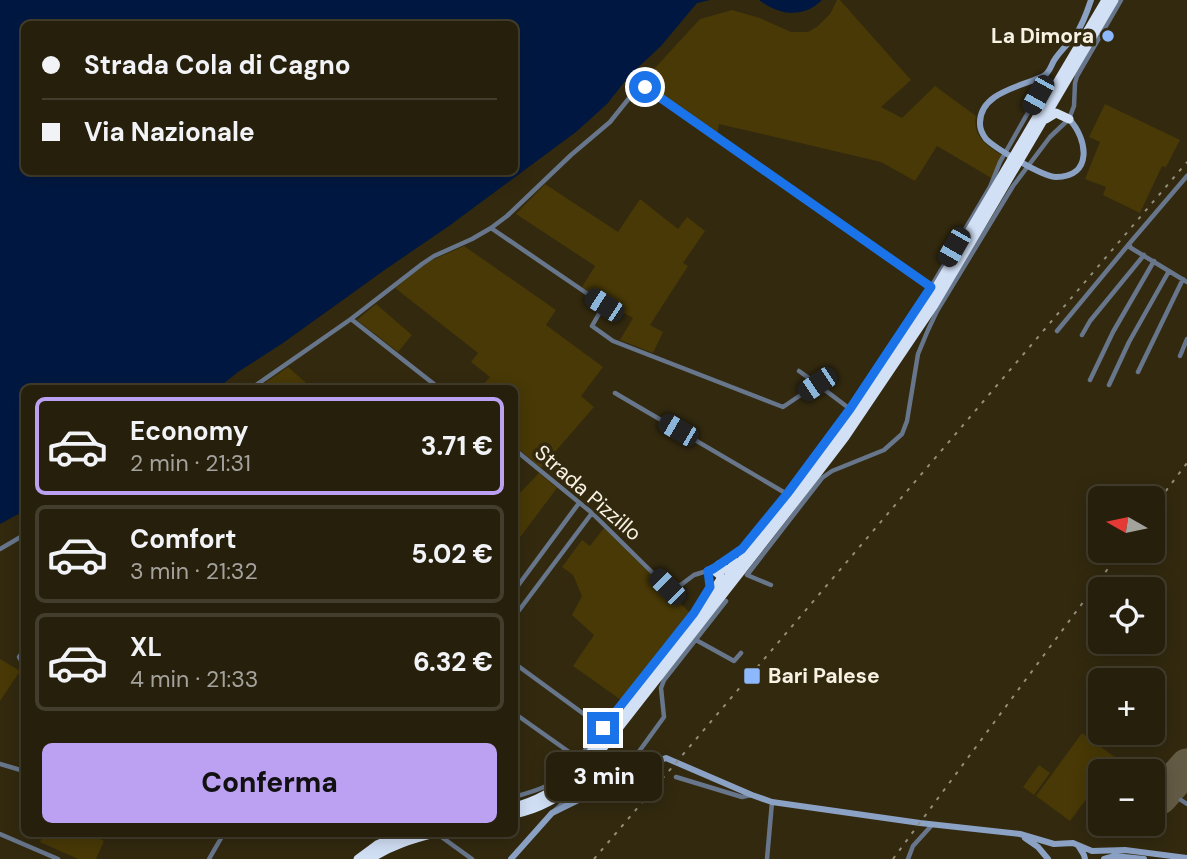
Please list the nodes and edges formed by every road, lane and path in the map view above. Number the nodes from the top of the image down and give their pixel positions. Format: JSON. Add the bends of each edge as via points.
{"nodes":[{"id":1,"x":1091,"y":0,"type":"edge"},
{"id":2,"x":1114,"y":0,"type":"edge"},
{"id":3,"x":1121,"y":0,"type":"edge"},
{"id":4,"x":1104,"y":3,"type":"edge"},
{"id":5,"x":1046,"y":75,"type":"junction"},
{"id":6,"x":1059,"y":95,"type":"junction"},
{"id":7,"x":1065,"y":117,"type":"junction"},
{"id":8,"x":1045,"y":120,"type":"junction"},
{"id":9,"x":1187,"y":176,"type":"edge"},
{"id":10,"x":491,"y":228,"type":"junction"},
{"id":11,"x":1129,"y":244,"type":"junction"},
{"id":12,"x":1144,"y":255,"type":"junction"},
{"id":13,"x":1154,"y":261,"type":"junction"},
{"id":14,"x":1169,"y":271,"type":"junction"},
{"id":15,"x":1185,"y":281,"type":"edge"},
{"id":16,"x":931,"y":287,"type":"junction"},
{"id":17,"x":351,"y":319,"type":"junction"},
{"id":18,"x":1057,"y":331,"type":"dead end"},
{"id":19,"x":1082,"y":335,"type":"dead end"},
{"id":20,"x":1187,"y":339,"type":"edge"},
{"id":21,"x":1180,"y":356,"type":"dead end"},
{"id":22,"x":799,"y":371,"type":"dead end"},
{"id":23,"x":1138,"y":372,"type":"dead end"},
{"id":24,"x":1090,"y":380,"type":"dead end"},
{"id":25,"x":817,"y":384,"type":"junction"},
{"id":26,"x":256,"y":385,"type":"edge"},
{"id":27,"x":435,"y":385,"type":"edge"},
{"id":28,"x":1109,"y":385,"type":"dead end"},
{"id":29,"x":615,"y":393,"type":"dead end"},
{"id":30,"x":850,"y":409,"type":"junction"},
{"id":31,"x":518,"y":452,"type":"edge"},
{"id":32,"x":787,"y":494,"type":"junction"},
{"id":33,"x":579,"y":503,"type":"junction"},
{"id":34,"x":592,"y":513,"type":"junction"},
{"id":35,"x":21,"y":537,"type":"edge"},
{"id":36,"x":0,"y":549,"type":"edge"},
{"id":37,"x":745,"y":556,"type":"junction"},
{"id":38,"x":714,"y":568,"type":"junction"},
{"id":39,"x":772,"y":585,"type":"dead end"},
{"id":40,"x":518,"y":586,"type":"edge"},
{"id":41,"x":726,"y":601,"type":"dead end"},
{"id":42,"x":518,"y":612,"type":"edge"},
{"id":43,"x":696,"y":619,"type":"junction"},
{"id":44,"x":696,"y":639,"type":"junction"},
{"id":45,"x":740,"y":653,"type":"dead end"},
{"id":46,"x":518,"y":666,"type":"edge"},
{"id":47,"x":518,"y":716,"type":"edge"},
{"id":48,"x":603,"y":728,"type":"junction"},
{"id":49,"x":579,"y":759,"type":"junction"},
{"id":50,"x":0,"y":764,"type":"edge"},
{"id":51,"x":623,"y":764,"type":"junction"},
{"id":52,"x":21,"y":770,"type":"edge"},
{"id":53,"x":676,"y":777,"type":"dead end"},
{"id":54,"x":589,"y":783,"type":"junction"},
{"id":55,"x":604,"y":788,"type":"junction"},
{"id":56,"x":594,"y":789,"type":"junction"},
{"id":57,"x":585,"y":794,"type":"junction"},
{"id":58,"x":752,"y":795,"type":"junction"},
{"id":59,"x":518,"y":796,"type":"edge"},
{"id":60,"x":574,"y":797,"type":"junction"},
{"id":61,"x":1181,"y":800,"type":"dead end"},
{"id":62,"x":772,"y":802,"type":"junction"},
{"id":63,"x":1187,"y":804,"type":"edge"},
{"id":64,"x":518,"y":806,"type":"edge"},
{"id":65,"x":518,"y":813,"type":"edge"},
{"id":66,"x":933,"y":824,"type":"junction"},
{"id":67,"x":0,"y":834,"type":"edge"},
{"id":68,"x":1013,"y":834,"type":"junction"},
{"id":69,"x":221,"y":837,"type":"edge"},
{"id":70,"x":396,"y":837,"type":"edge"},
{"id":71,"x":418,"y":837,"type":"edge"},
{"id":72,"x":441,"y":837,"type":"edge"},
{"id":73,"x":1062,"y":843,"type":"junction"},
{"id":74,"x":1078,"y":845,"type":"junction"},
{"id":75,"x":45,"y":853,"type":"junction"},
{"id":76,"x":1115,"y":853,"type":"junction"},
{"id":77,"x":1187,"y":858,"type":"edge"},
{"id":78,"x":42,"y":859,"type":"edge"},
{"id":79,"x":58,"y":859,"type":"edge"},
{"id":80,"x":209,"y":859,"type":"edge"},
{"id":81,"x":358,"y":859,"type":"edge"},
{"id":82,"x":370,"y":859,"type":"edge"},
{"id":83,"x":472,"y":859,"type":"edge"},
{"id":84,"x":511,"y":859,"type":"edge"},
{"id":85,"x":767,"y":859,"type":"edge"},
{"id":86,"x":908,"y":859,"type":"edge"},
{"id":87,"x":1049,"y":859,"type":"edge"},
{"id":88,"x":1085,"y":859,"type":"edge"},
{"id":89,"x":1104,"y":859,"type":"edge"},
{"id":90,"x":1144,"y":859,"type":"edge"}],
"edges":[{"from":1,"to":5,"type":"street","via":[[1077,32]]},
{"from":2,"to":6,"type":"highway"},
{"from":3,"to":7,"type":"street","via":[[1077,76],[1074,106]]},
{"from":4,"to":37,"type":"highway","via":[[912,327],[823,456]]},
{"from":5,"to":7,"type":"street","via":[[986,104],[979,125],[982,132],[995,146],[1040,173],[1058,177],[1075,172],[1085,152],[1077,127]]},
{"from":5,"to":16,"type":"street","via":[[990,187]]},
{"from":6,"to":7,"type":"highway","via":[[1057,105]]},
{"from":6,"to":8,"type":"highway"},
{"from":7,"to":8,"type":"highway","via":[[1051,115]]},
{"from":7,"to":39,"type":"street","via":[[1013,186],[937,311],[918,354],[902,434],[884,450],[822,478],[747,575]]},
{"from":8,"to":65,"type":"highway","via":[[934,305],[817,475],[577,781],[544,805]]},
{"from":9,"to":11,"type":"street"},
{"from":10,"to":16,"type":"street","via":[[610,122],[641,85]]},
{"from":10,"to":17,"type":"street","via":[[434,256]]},
{"from":10,"to":25,"type":"street","via":[[604,305],[592,326],[613,341],[783,407]]},
{"from":11,"to":12,"type":"street"},
{"from":11,"to":18,"type":"street"},
{"from":12,"to":13,"type":"street"},
{"from":12,"to":19,"type":"street"},
{"from":13,"to":14,"type":"street"},
{"from":13,"to":24,"type":"street"},
{"from":14,"to":15,"type":"street"},
{"from":14,"to":28,"type":"street"},
{"from":15,"to":23,"type":"street"},
{"from":16,"to":30,"type":"street"},
{"from":17,"to":26,"type":"street"},
{"from":17,"to":27,"type":"street"},
{"from":20,"to":21,"type":"street"},
{"from":22,"to":25,"type":"street"},
{"from":25,"to":30,"type":"street"},
{"from":29,"to":32,"type":"street"},
{"from":30,"to":32,"type":"street"},
{"from":31,"to":33,"type":"street","name":"Strada Pizzillo"},
{"from":32,"to":38,"type":"street","via":[[750,541]]},
{"from":33,"to":34,"type":"street","name":"Strada Pizzillo"},
{"from":33,"to":40,"type":"street"},
{"from":34,"to":38,"type":"street","name":"Strada Pizzillo","via":[[671,589]]},
{"from":34,"to":42,"type":"street"},
{"from":35,"to":36,"type":"street"},
{"from":37,"to":38,"type":"highway","via":[[730,569]]},
{"from":37,"to":43,"type":"highway"},
{"from":38,"to":43,"type":"highway","via":[[721,579]]},
{"from":38,"to":48,"type":"street","via":[[710,587],[694,613]]},
{"from":41,"to":44,"type":"street"},
{"from":43,"to":64,"type":"highway","via":[[572,776],[558,789]]},
{"from":44,"to":45,"type":"street","via":[[733,661]]},
{"from":44,"to":51,"type":"street","via":[[664,680],[660,724],[635,757]]},
{"from":46,"to":48,"type":"street"},
{"from":47,"to":49,"type":"street"},
{"from":48,"to":49,"type":"street"},
{"from":49,"to":59,"type":"street","via":[[558,781]]},
{"from":50,"to":52,"type":"street"},
{"from":51,"to":54,"type":"street","via":[[618,772],[593,775]]},
{"from":51,"to":60,"type":"street","via":[[618,757],[604,757]]},
{"from":53,"to":58,"type":"street","via":[[742,797]]},
{"from":54,"to":56,"type":"street"},
{"from":54,"to":57,"type":"street"},
{"from":55,"to":56,"type":"street"},
{"from":55,"to":57,"type":"street"},
{"from":55,"to":58,"type":"street","via":[[655,762],[671,759]]},
{"from":56,"to":57,"type":"street"},
{"from":57,"to":60,"type":"street"},
{"from":58,"to":62,"type":"street"},
{"from":60,"to":84,"type":"street","via":[[552,813]]},
{"from":61,"to":63,"type":"street"},
{"from":62,"to":66,"type":"street"},
{"from":62,"to":85,"type":"street"},
{"from":66,"to":68,"type":"street"},
{"from":66,"to":86,"type":"street"},
{"from":67,"to":75,"type":"street"},
{"from":68,"to":73,"type":"street"},
{"from":68,"to":87,"type":"street","via":[[1030,840]]},
{"from":69,"to":80,"type":"street"},
{"from":70,"to":81,"type":"highway"},
{"from":71,"to":82,"type":"highway"},
{"from":72,"to":83,"type":"street"},
{"from":73,"to":74,"type":"street"},
{"from":73,"to":87,"type":"street"},
{"from":74,"to":76,"type":"street"},
{"from":74,"to":88,"type":"street"},
{"from":75,"to":78,"type":"street"},
{"from":75,"to":79,"type":"street"},
{"from":76,"to":77,"type":"street","via":[[1125,849]]},
{"from":76,"to":89,"type":"street"},
{"from":76,"to":90,"type":"street"}]}
